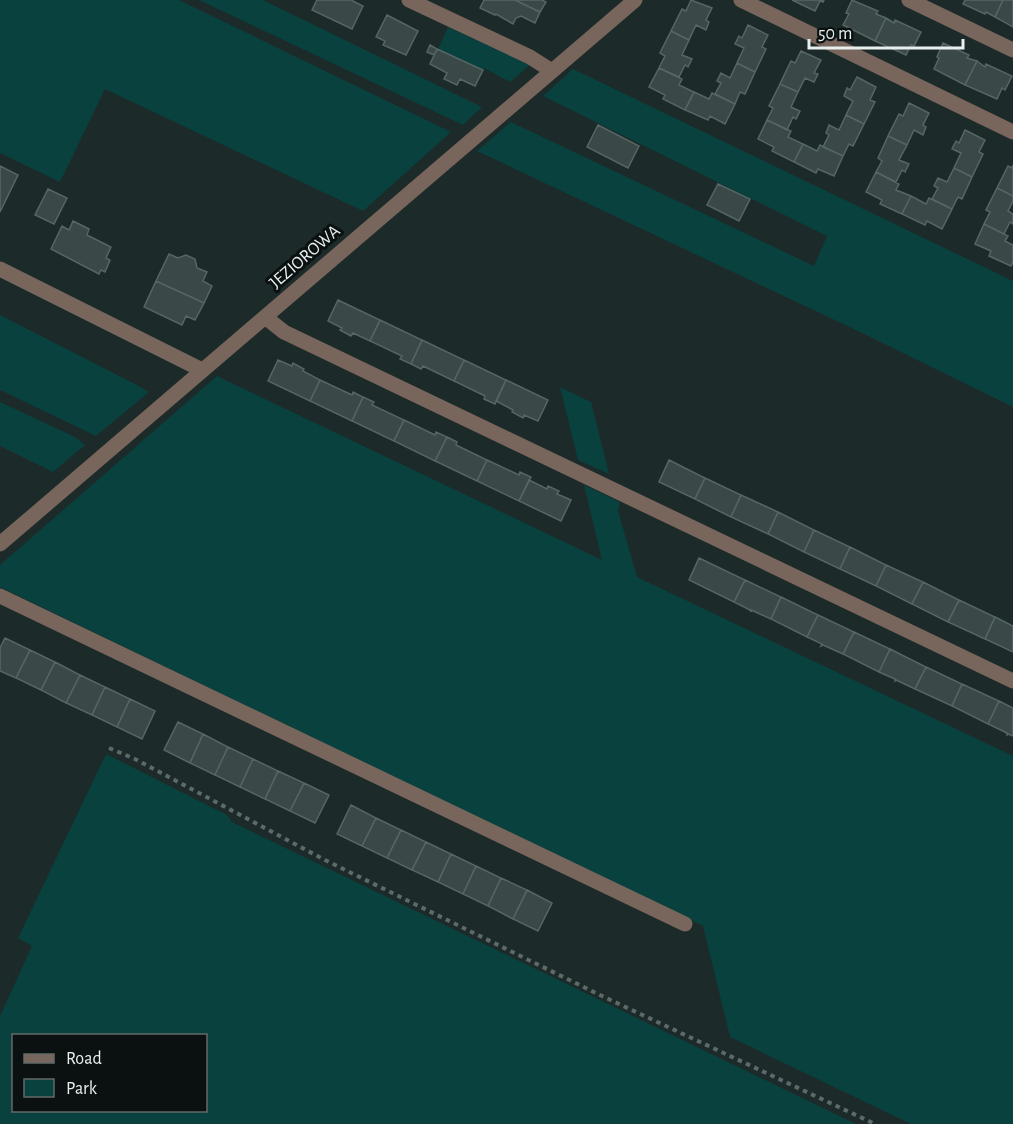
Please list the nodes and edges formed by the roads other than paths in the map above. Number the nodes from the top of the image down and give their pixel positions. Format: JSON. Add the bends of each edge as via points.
{"nodes":[{"id":1,"x":409,"y":0,"type":"edge"},
{"id":2,"x":635,"y":0,"type":"edge"},
{"id":3,"x":741,"y":0,"type":"edge"},
{"id":4,"x":909,"y":0,"type":"edge"},
{"id":5,"x":1013,"y":50,"type":"edge"},
{"id":6,"x":552,"y":71,"type":"junction"},
{"id":7,"x":1013,"y":132,"type":"edge"},
{"id":8,"x":0,"y":269,"type":"edge"},
{"id":9,"x":265,"y":316,"type":"junction"},
{"id":10,"x":202,"y":370,"type":"junction"},
{"id":11,"x":0,"y":544,"type":"edge"},
{"id":12,"x":0,"y":596,"type":"edge"},
{"id":13,"x":1013,"y":681,"type":"edge"},
{"id":14,"x":685,"y":924,"type":"dead end"}],
"edges":[{"from":1,"to":6,"type":"street"},
{"from":2,"to":6,"type":"street","name":"JEZIOROWA"},
{"from":3,"to":7,"type":"street"},
{"from":4,"to":5,"type":"street"},
{"from":6,"to":9,"type":"street","name":"JEZIOROWA"},
{"from":8,"to":10,"type":"street"},
{"from":9,"to":10,"type":"street","name":"JEZIOROWA"},
{"from":9,"to":13,"type":"street","via":[[284,332]]},
{"from":10,"to":11,"type":"street","name":"JEZIOROWA"},
{"from":12,"to":14,"type":"street"}]}
